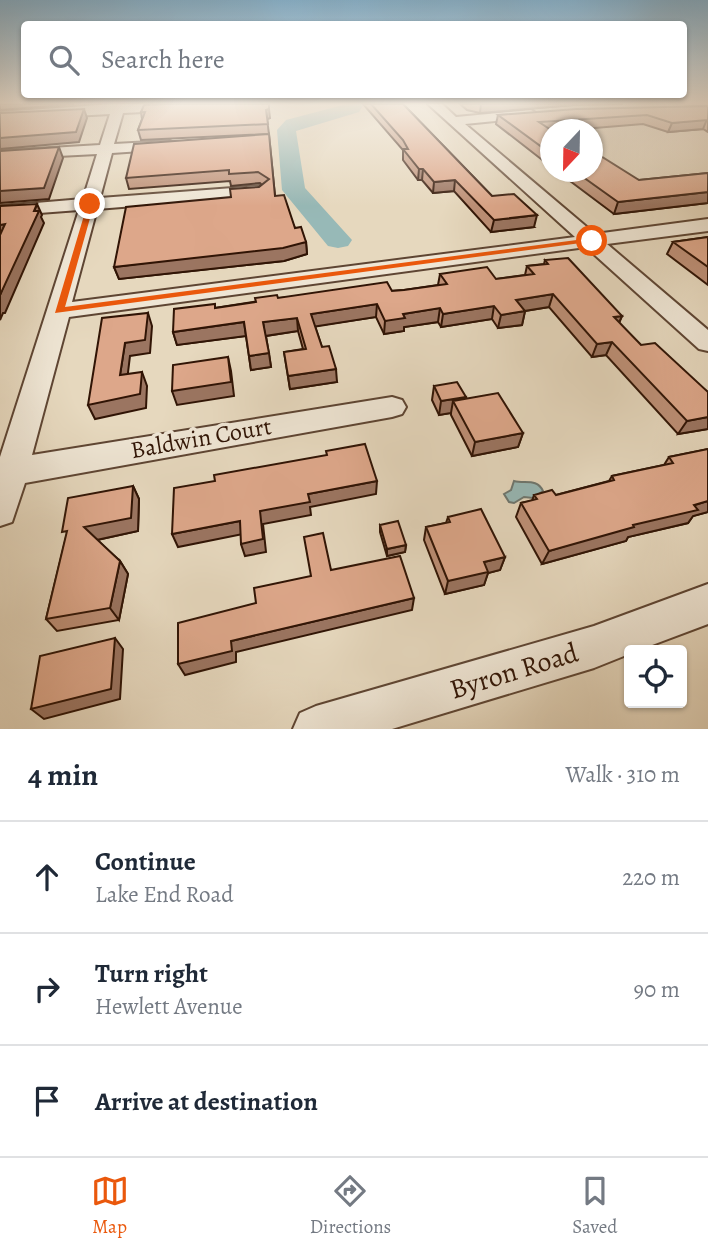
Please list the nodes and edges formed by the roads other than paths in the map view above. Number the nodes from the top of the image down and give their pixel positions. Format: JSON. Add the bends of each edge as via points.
{"nodes":[{"id":1,"x":110,"y":138,"type":"edge"},
{"id":2,"x":473,"y":138,"type":"edge"},
{"id":3,"x":184,"y":144,"type":"edge"},
{"id":4,"x":107,"y":148,"type":"junction"},
{"id":5,"x":0,"y":155,"type":"edge"},
{"id":6,"x":260,"y":191,"type":"edge"},
{"id":7,"x":90,"y":204,"type":"junction"},
{"id":8,"x":0,"y":211,"type":"edge"},
{"id":9,"x":708,"y":225,"type":"edge"},
{"id":10,"x":592,"y":241,"type":"junction"},
{"id":11,"x":59,"y":311,"type":"junction"},
{"id":12,"x":708,"y":343,"type":"edge"},
{"id":13,"x":392,"y":407,"type":"dead end"},
{"id":14,"x":11,"y":472,"type":"junction"},
{"id":15,"x":0,"y":511,"type":"edge"},
{"id":16,"x":708,"y":604,"type":"edge"},
{"id":17,"x":316,"y":729,"type":"edge"}],
"edges":[{"from":1,"to":4,"type":"street"},
{"from":2,"to":10,"type":"street"},
{"from":3,"to":4,"type":"street"},
{"from":4,"to":5,"type":"street"},
{"from":4,"to":7,"type":"street"},
{"from":6,"to":7,"type":"street"},
{"from":7,"to":8,"type":"street"},
{"from":7,"to":11,"type":"street"},
{"from":9,"to":10,"type":"street"},
{"from":10,"to":11,"type":"street"},
{"from":10,"to":12,"type":"street"},
{"from":11,"to":14,"type":"street"},
{"from":13,"to":14,"type":"street","name":"Baldwin Court"},
{"from":14,"to":15,"type":"street"},
{"from":16,"to":17,"type":"street","name":"Byron Road","via":[[593,647]]}]}
